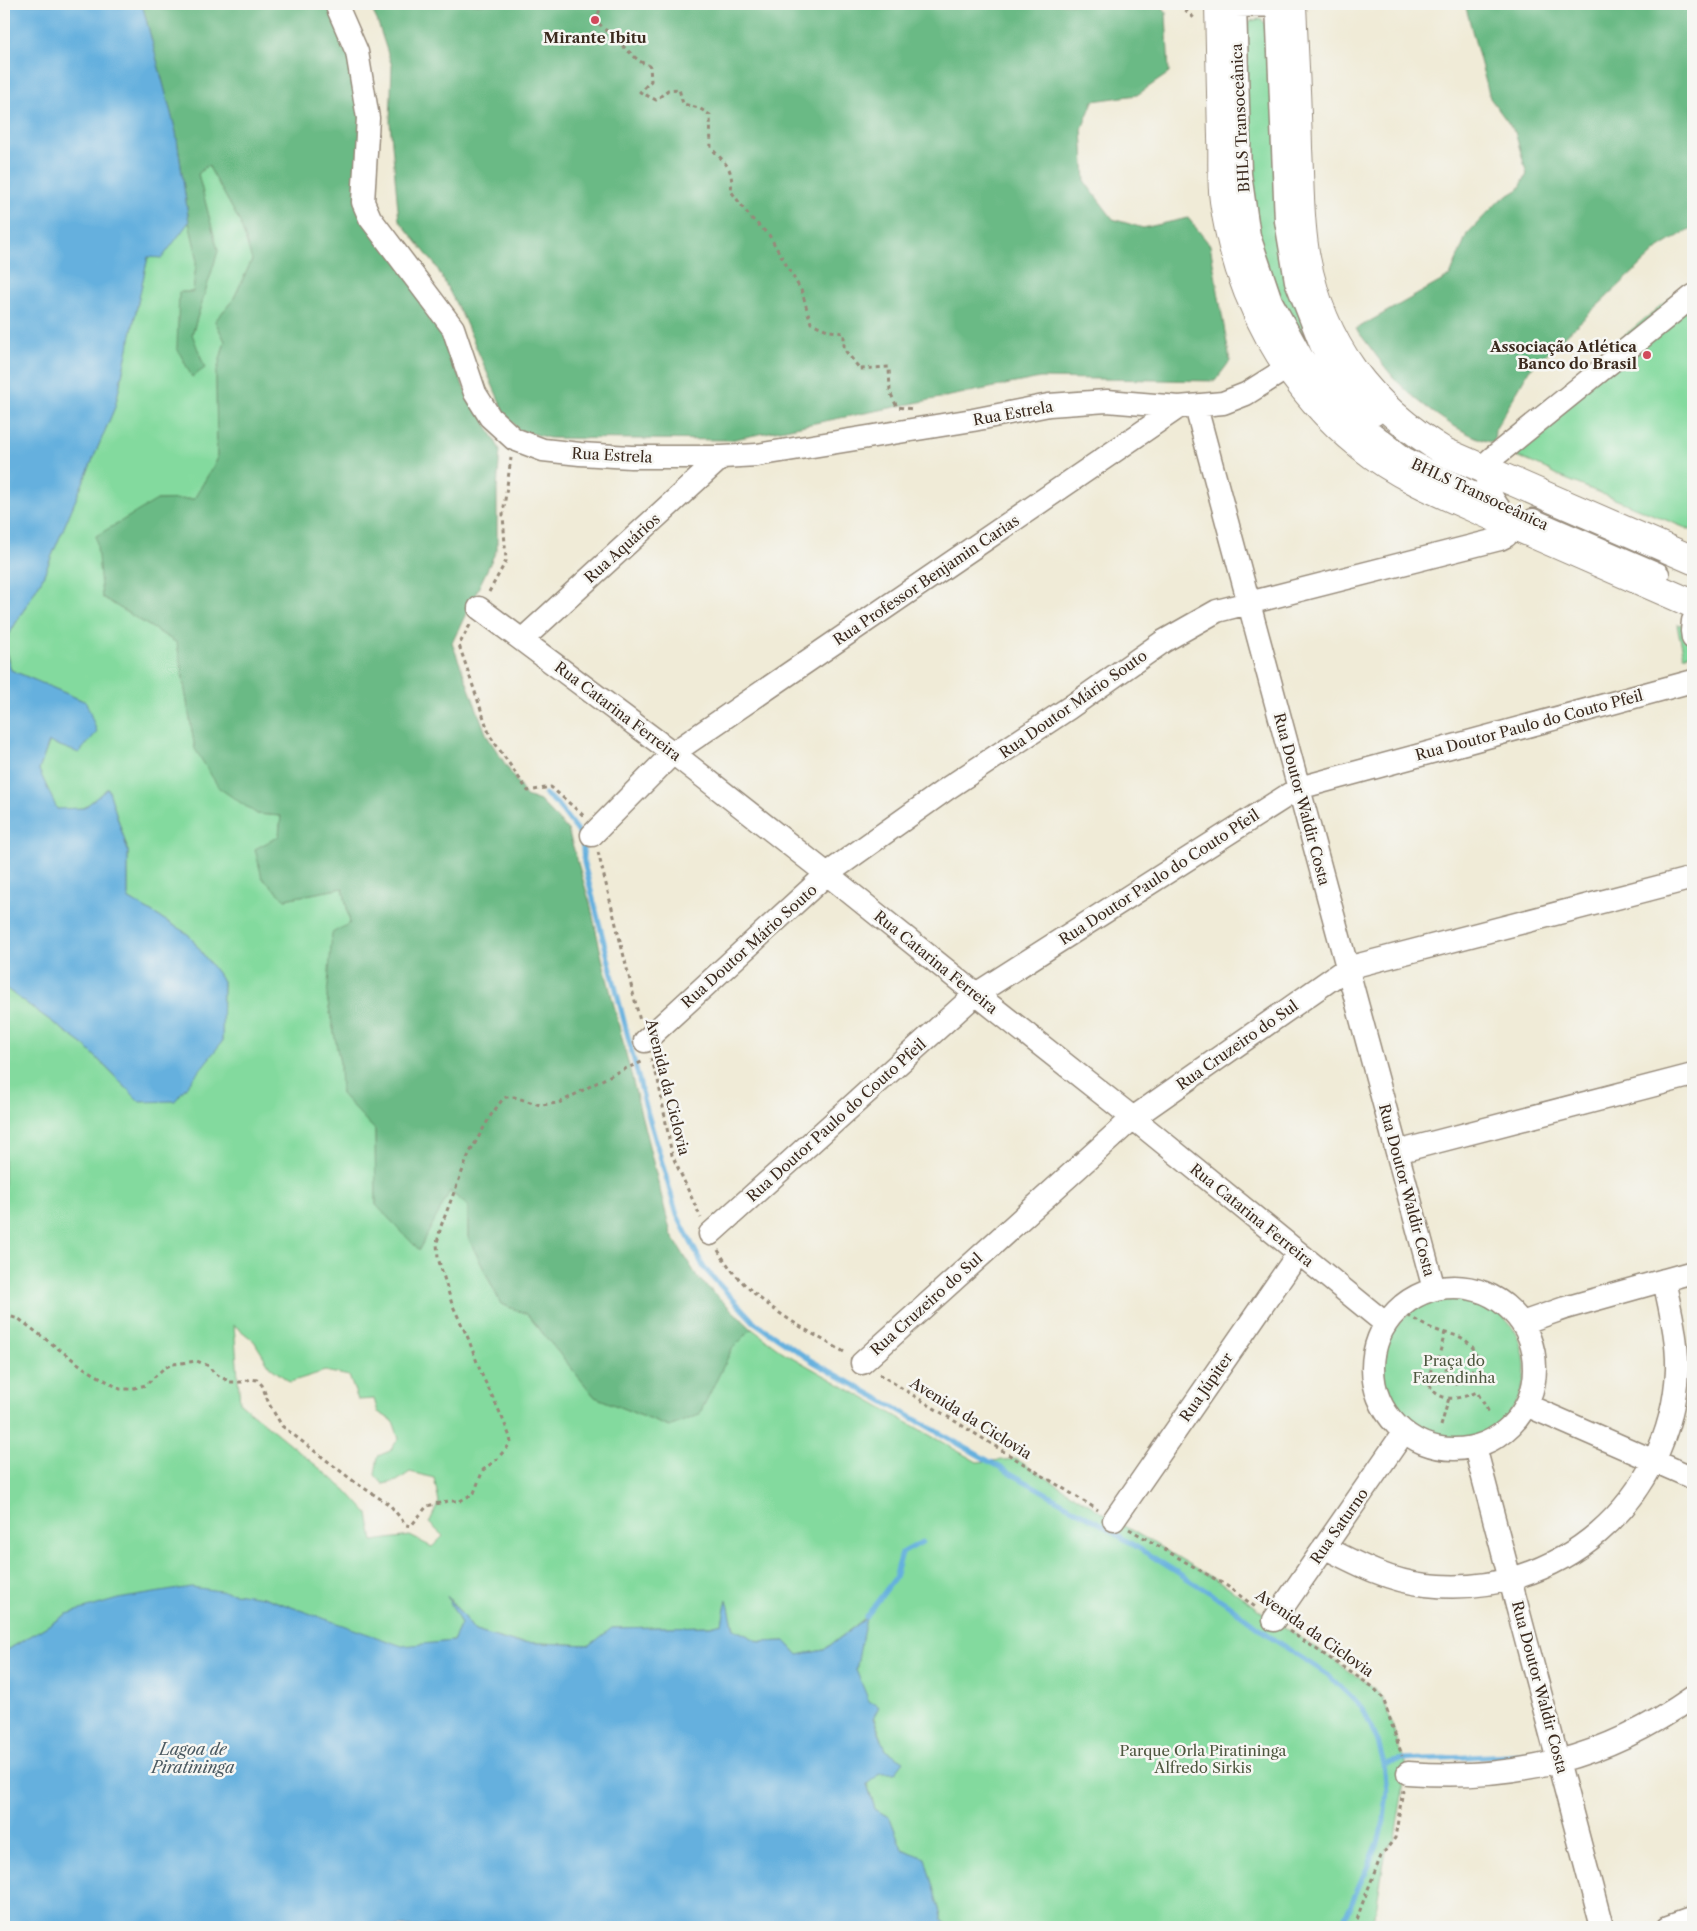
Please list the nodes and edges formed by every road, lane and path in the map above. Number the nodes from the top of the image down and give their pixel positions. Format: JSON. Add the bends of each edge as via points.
{"nodes":[{"id":1,"x":336,"y":4,"type":"edge"},
{"id":2,"x":613,"y":4,"type":"edge"},
{"id":3,"x":1180,"y":4,"type":"edge"},
{"id":4,"x":1230,"y":4,"type":"edge"},
{"id":5,"x":1282,"y":4,"type":"edge"},
{"id":6,"x":1195,"y":19,"type":"dead end"},
{"id":7,"x":1693,"y":296,"type":"edge"},
{"id":8,"x":1287,"y":368,"type":"junction"},
{"id":9,"x":1188,"y":407,"type":"junction"},
{"id":10,"x":916,"y":409,"type":"dead end"},
{"id":11,"x":722,"y":457,"type":"junction"},
{"id":12,"x":1489,"y":485,"type":"junction"},
{"id":13,"x":1511,"y":524,"type":"junction"},
{"id":14,"x":1693,"y":560,"type":"edge"},
{"id":15,"x":1693,"y":574,"type":"edge"},
{"id":16,"x":1693,"y":590,"type":"edge"},
{"id":17,"x":1248,"y":602,"type":"junction"},
{"id":18,"x":1693,"y":604,"type":"edge"},
{"id":19,"x":480,"y":608,"type":"dead end"},
{"id":20,"x":1693,"y":621,"type":"edge"},
{"id":21,"x":1693,"y":638,"type":"edge"},
{"id":22,"x":523,"y":639,"type":"junction"},
{"id":23,"x":1693,"y":681,"type":"edge"},
{"id":24,"x":673,"y":753,"type":"junction"},
{"id":25,"x":1298,"y":788,"type":"junction"},
{"id":26,"x":592,"y":835,"type":"joint"},
{"id":27,"x":827,"y":874,"type":"junction"},
{"id":28,"x":1693,"y":878,"type":"edge"},
{"id":29,"x":1347,"y":968,"type":"junction"},
{"id":30,"x":976,"y":994,"type":"junction"},
{"id":31,"x":645,"y":1041,"type":"junction"},
{"id":32,"x":641,"y":1063,"type":"dead end"},
{"id":33,"x":1693,"y":1075,"type":"edge"},
{"id":34,"x":1133,"y":1118,"type":"junction"},
{"id":35,"x":1397,"y":1152,"type":"junction"},
{"id":36,"x":710,"y":1234,"type":"junction"},
{"id":37,"x":1298,"y":1254,"type":"junction"},
{"id":38,"x":1693,"y":1272,"type":"edge"},
{"id":39,"x":1664,"y":1280,"type":"junction"},
{"id":40,"x":1434,"y":1290,"type":"junction"},
{"id":41,"x":4,"y":1315,"type":"edge"},
{"id":42,"x":1393,"y":1317,"type":"junction"},
{"id":43,"x":1522,"y":1324,"type":"junction"},
{"id":44,"x":1445,"y":1332,"type":"junction"},
{"id":45,"x":862,"y":1363,"type":"junction"},
{"id":46,"x":1449,"y":1366,"type":"dead end"},
{"id":47,"x":1449,"y":1398,"type":"junction"},
{"id":48,"x":1526,"y":1405,"type":"junction"},
{"id":49,"x":1490,"y":1414,"type":"dead end"},
{"id":50,"x":1441,"y":1426,"type":"dead end"},
{"id":51,"x":1404,"y":1432,"type":"junction"},
{"id":52,"x":1475,"y":1447,"type":"junction"},
{"id":53,"x":1655,"y":1460,"type":"junction"},
{"id":54,"x":1693,"y":1478,"type":"edge"},
{"id":55,"x":1114,"y":1520,"type":"junction"},
{"id":56,"x":1324,"y":1547,"type":"junction"},
{"id":57,"x":1511,"y":1579,"type":"junction"},
{"id":58,"x":1274,"y":1620,"type":"junction"},
{"id":59,"x":1693,"y":1697,"type":"edge"},
{"id":60,"x":1560,"y":1761,"type":"junction"},
{"id":61,"x":1408,"y":1773,"type":"junction"},
{"id":62,"x":1693,"y":1918,"type":"edge"},
{"id":63,"x":1355,"y":1927,"type":"edge"},
{"id":64,"x":1602,"y":1927,"type":"edge"},
{"id":65,"x":1668,"y":1927,"type":"edge"}],
"edges":[{"from":1,"to":11,"type":"street","name":"Rua Estrela","via":[[357,52],[368,118],[363,202],[370,218],[452,328],[475,393],[490,417],[514,439],[543,450],[630,457]]},
{"from":2,"to":10,"type":"path","via":[[602,6],[596,20],[639,61],[650,66],[651,81],[640,92],[656,100],[668,90],[680,89],[683,104],[710,115],[711,148],[728,166],[733,178],[731,191],[750,217],[769,235],[802,292],[811,323],[830,331],[844,332],[844,348],[860,369],[889,367],[890,392],[897,407]]},
{"from":3,"to":6,"type":"path"},
{"from":4,"to":5,"type":"street"},
{"from":4,"to":8,"type":"main road","via":[[1224,199],[1240,270],[1254,307]]},
{"from":4,"to":12,"type":"street","name":"BHLS Transoceânica","via":[[1240,174],[1249,236],[1271,301],[1302,356],[1338,402],[1368,430],[1404,458],[1453,485]]},
{"from":5,"to":12,"type":"main road","via":[[1306,258],[1319,311],[1333,340],[1362,383],[1395,418]]},
{"from":7,"to":12,"type":"street","via":[[1499,451],[1491,459]]},
{"from":8,"to":9,"type":"street","via":[[1236,399]]},
{"from":8,"to":13,"type":"main road","via":[[1321,410],[1360,446],[1424,484]]},
{"from":9,"to":11,"type":"street","name":"Rua Estrela","via":[[1107,401],[1049,405],[822,445]]},
{"from":9,"to":17,"type":"street","name":"Rua Doutor Waldir Costa"},
{"from":9,"to":24,"type":"street","name":"Rua Professor Benjamin Carias"},
{"from":11,"to":22,"type":"street","name":"Rua Aquários"},
{"from":12,"to":13,"type":"street"},
{"from":12,"to":14,"type":"main road"},
{"from":12,"to":15,"type":"street","name":"BHLS Transoceânica"},
{"from":12,"to":16,"type":"street","name":"BHLS Transoceânica","via":[[1586,542]]},
{"from":13,"to":17,"type":"street","name":"Rua Doutor Mário Souto","via":[[1506,536],[1500,539]]},
{"from":13,"to":18,"type":"main road"},
{"from":17,"to":25,"type":"street","name":"Rua Doutor Waldir Costa"},
{"from":17,"to":27,"type":"street","name":"Rua Doutor Mário Souto","via":[[1217,611],[1164,641]]},
{"from":19,"to":22,"type":"street","name":"Rua Catarina Ferreira"},
{"from":20,"to":21,"type":"street"},
{"from":22,"to":24,"type":"street","name":"Rua Catarina Ferreira"},
{"from":23,"to":25,"type":"street","name":"Rua Doutor Paulo do Couto Pfeil"},
{"from":24,"to":26,"type":"street","name":"Rua Professor Benjamin Carias"},
{"from":24,"to":27,"type":"street","name":"Rua Catarina Ferreira"},
{"from":25,"to":29,"type":"street","name":"Rua Doutor Waldir Costa"},
{"from":25,"to":30,"type":"street","name":"Rua Doutor Paulo do Couto Pfeil"},
{"from":26,"to":31,"type":"path","name":"Avenida da Ciclovia"},
{"from":27,"to":30,"type":"street","name":"Rua Catarina Ferreira"},
{"from":27,"to":31,"type":"street","name":"Rua Doutor Mário Souto"},
{"from":28,"to":29,"type":"street","name":"Rua Cruzeiro do Sul"},
{"from":29,"to":34,"type":"street","name":"Rua Cruzeiro do Sul"},
{"from":29,"to":35,"type":"street","name":"Rua Doutor Waldir Costa"},
{"from":30,"to":34,"type":"street","name":"Rua Catarina Ferreira"},
{"from":30,"to":36,"type":"street","name":"Rua Doutor Paulo do Couto Pfeil"},
{"from":31,"to":36,"type":"path","name":"Avenida da Ciclovia","via":[[658,1080],[672,1155]]},
{"from":32,"to":41,"type":"path","via":[[615,1072],[559,1103],[540,1105],[506,1097],[491,1115],[469,1154],[441,1226],[438,1258],[452,1304],[508,1429],[511,1443],[483,1470],[474,1493],[460,1502],[427,1506],[411,1526],[406,1525],[390,1505],[282,1426],[257,1380],[230,1382],[197,1361],[173,1364],[146,1385],[120,1389],[84,1368],[20,1319]]},
{"from":33,"to":35,"type":"street"},
{"from":34,"to":37,"type":"street","name":"Rua Catarina Ferreira"},
{"from":34,"to":45,"type":"street","name":"Rua Cruzeiro do Sul"},
{"from":35,"to":40,"type":"street","name":"Rua Doutor Waldir Costa"},
{"from":36,"to":45,"type":"path","name":"Avenida da Ciclovia","via":[[725,1261],[758,1298]]},
{"from":37,"to":42,"type":"street","name":"Rua Catarina Ferreira"},
{"from":37,"to":55,"type":"street","name":"Rua Júpiter"},
{"from":38,"to":39,"type":"street"},
{"from":39,"to":43,"type":"street","via":[[1565,1308]]},
{"from":39,"to":53,"type":"street","via":[[1677,1368],[1668,1426]]},
{"from":40,"to":42,"type":"street","name":"Rua Doutor Waldir Costa","via":[[1415,1297]]},
{"from":40,"to":43,"type":"street","name":"Rua Doutor Waldir Costa","via":[[1459,1287],[1483,1292],[1505,1305]]},
{"from":42,"to":44,"type":"path"},
{"from":42,"to":51,"type":"street","name":"Rua Doutor Waldir Costa","via":[[1375,1352],[1375,1381],[1382,1404]]},
{"from":43,"to":48,"type":"street","name":"Rua Doutor Waldir Costa","via":[[1535,1364],[1535,1378]]},
{"from":44,"to":46,"type":"path","via":[[1468,1340],[1476,1352],[1470,1378],[1451,1384],[1445,1381]]},
{"from":44,"to":47,"type":"path","via":[[1429,1384],[1437,1394]]},
{"from":45,"to":55,"type":"path","name":"Avenida da Ciclovia"},
{"from":47,"to":49,"type":"path","via":[[1477,1392]]},
{"from":47,"to":50,"type":"path"},
{"from":48,"to":52,"type":"street","name":"Rua Doutor Waldir Costa","via":[[1505,1432]]},
{"from":48,"to":53,"type":"street"},
{"from":51,"to":52,"type":"street","name":"Rua Doutor Waldir Costa","via":[[1422,1443],[1443,1449]]},
{"from":51,"to":56,"type":"street","name":"Rua Saturno"},
{"from":52,"to":57,"type":"street","name":"Rua Doutor Waldir Costa"},
{"from":53,"to":54,"type":"street"},
{"from":53,"to":57,"type":"street","via":[[1629,1502],[1588,1542],[1564,1558]]},
{"from":55,"to":58,"type":"path","name":"Avenida da Ciclovia","via":[[1227,1586]]},
{"from":56,"to":57,"type":"street","via":[[1370,1570],[1426,1585],[1483,1585]]},
{"from":56,"to":58,"type":"street","name":"Rua Saturno"},
{"from":57,"to":60,"type":"street","name":"Rua Doutor Waldir Costa"},
{"from":58,"to":61,"type":"path","name":"Avenida da Ciclovia","via":[[1373,1687],[1383,1698]]},
{"from":59,"to":60,"type":"street","via":[[1610,1744]]},
{"from":60,"to":61,"type":"street","via":[[1520,1770],[1473,1775]]},
{"from":60,"to":64,"type":"street","name":"Rua Doutor Waldir Costa"},
{"from":61,"to":63,"type":"path","via":[[1395,1838],[1381,1856]]},
{"from":62,"to":65,"type":"street"}]}
